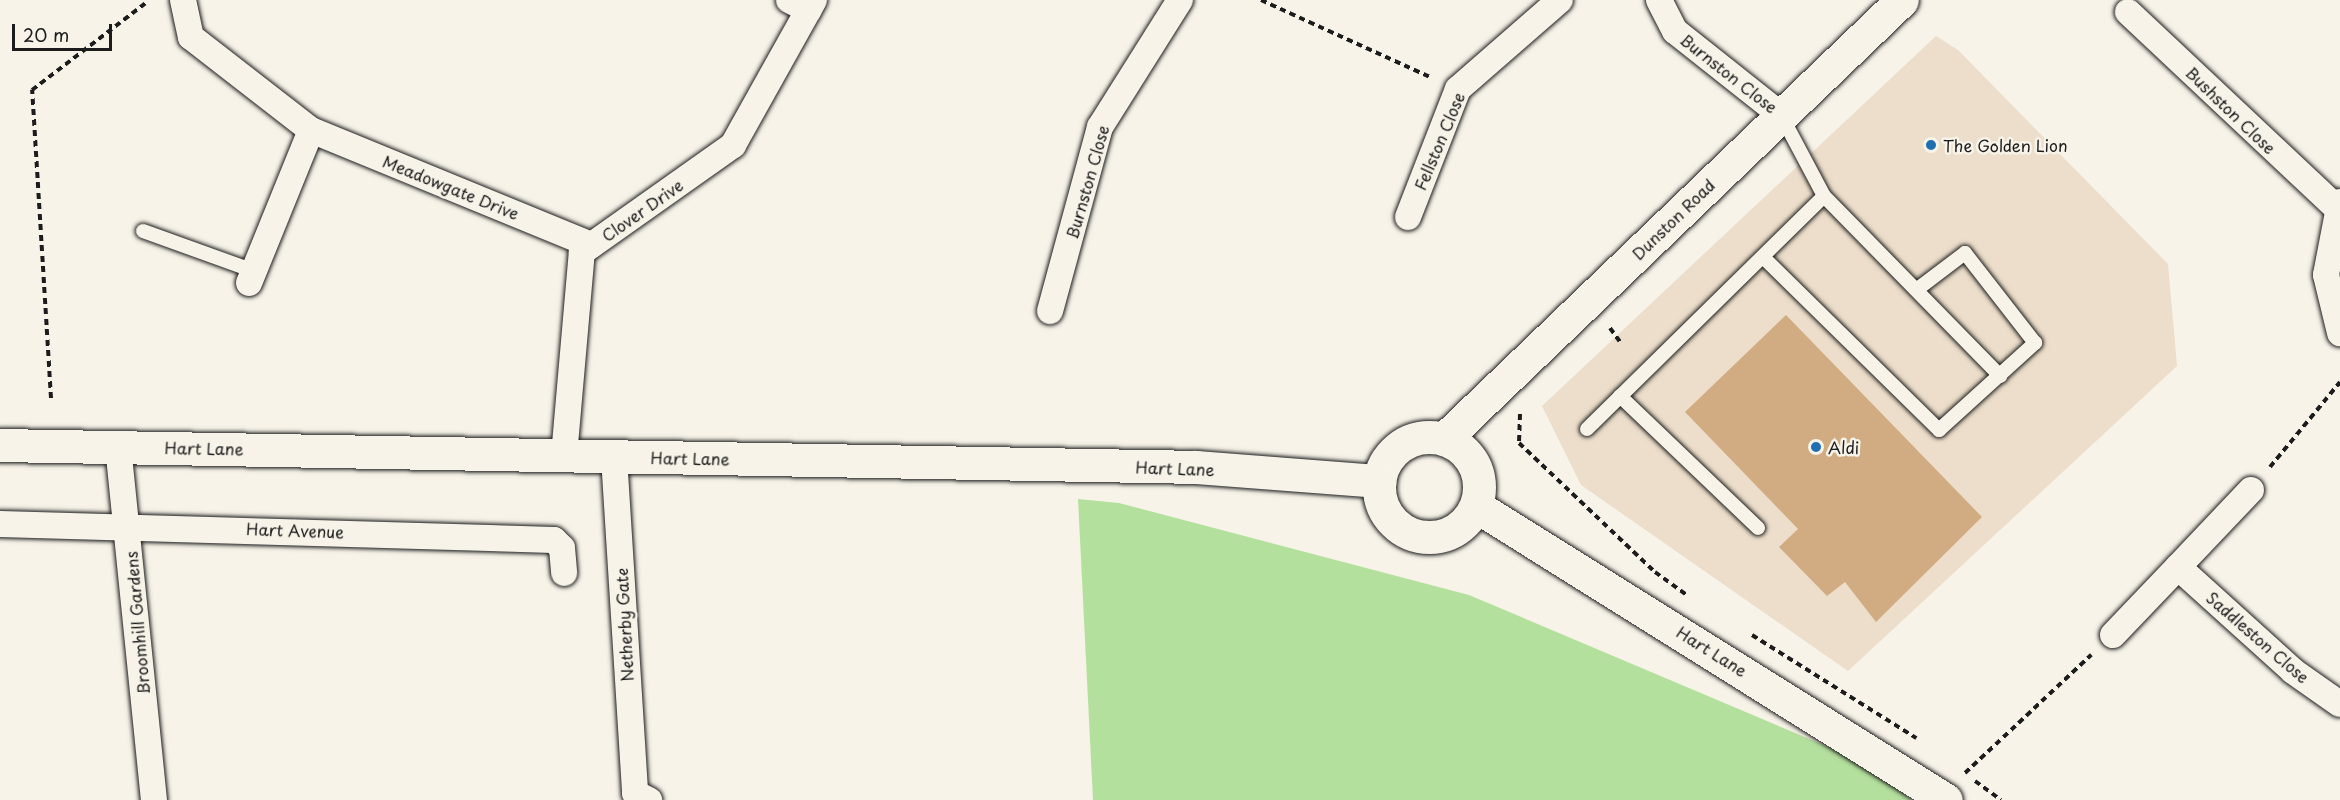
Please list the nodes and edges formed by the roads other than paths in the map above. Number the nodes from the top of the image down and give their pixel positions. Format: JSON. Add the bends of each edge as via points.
{"nodes":[{"id":1,"x":183,"y":0,"type":"edge"},
{"id":2,"x":1180,"y":0,"type":"edge"},
{"id":3,"x":1560,"y":0,"type":"edge"},
{"id":4,"x":1659,"y":0,"type":"edge"},
{"id":5,"x":1902,"y":0,"type":"edge"},
{"id":6,"x":804,"y":3,"type":"edge"},
{"id":7,"x":2128,"y":12,"type":"dead end"},
{"id":8,"x":1781,"y":115,"type":"junction"},
{"id":9,"x":311,"y":130,"type":"junction"},
{"id":10,"x":1824,"y":196,"type":"junction"},
{"id":11,"x":2338,"y":204,"type":"edge"},
{"id":12,"x":1408,"y":217,"type":"dead end"},
{"id":13,"x":143,"y":231,"type":"dead end"},
{"id":14,"x":591,"y":245,"type":"junction"},
{"id":15,"x":1763,"y":256,"type":"junction"},
{"id":16,"x":251,"y":277,"type":"joint"},
{"id":17,"x":1916,"y":290,"type":"junction"},
{"id":18,"x":1050,"y":311,"type":"dead end"},
{"id":19,"x":2340,"y":333,"type":"edge"},
{"id":20,"x":2000,"y":376,"type":"junction"},
{"id":21,"x":1620,"y":396,"type":"junction"},
{"id":22,"x":1587,"y":429,"type":"dead end"},
{"id":23,"x":1444,"y":439,"type":"junction"},
{"id":24,"x":0,"y":445,"type":"edge"},
{"id":25,"x":118,"y":446,"type":"junction"},
{"id":26,"x":564,"y":456,"type":"junction"},
{"id":27,"x":614,"y":457,"type":"junction"},
{"id":28,"x":1379,"y":481,"type":"junction"},
{"id":29,"x":2251,"y":490,"type":"road end"},
{"id":30,"x":1476,"y":506,"type":"junction"},
{"id":31,"x":0,"y":524,"type":"edge"},
{"id":32,"x":128,"y":524,"type":"junction"},
{"id":33,"x":1758,"y":528,"type":"dead end"},
{"id":34,"x":2178,"y":567,"type":"junction"},
{"id":35,"x":564,"y":573,"type":"dead end"},
{"id":36,"x":2113,"y":635,"type":"road end"},
{"id":37,"x":2340,"y":704,"type":"edge"},
{"id":38,"x":642,"y":797,"type":"edge"},
{"id":39,"x":154,"y":800,"type":"edge"},
{"id":40,"x":1946,"y":800,"type":"edge"}],
"edges":[{"from":1,"to":9,"type":"street","name":"Meadowgate Drive","via":[[191,37]]},
{"from":2,"to":18,"type":"street","name":"Burnston Close","via":[[1100,127]]},
{"from":3,"to":12,"type":"street","name":"Fellston Close","via":[[1458,89]]},
{"from":4,"to":8,"type":"street","name":"Burnston Close","via":[[1675,31]]},
{"from":5,"to":8,"type":"street","name":"Dunston Road"},
{"from":6,"to":14,"type":"street","name":"Clover Drive","via":[[733,145]]},
{"from":7,"to":11,"type":"street","name":"Bushston Close"},
{"from":8,"to":10,"type":"lane"},
{"from":8,"to":23,"type":"street","name":"Dunston Road"},
{"from":9,"to":14,"type":"street","name":"Meadowgate Drive"},
{"from":9,"to":16,"type":"street"},
{"from":10,"to":15,"type":"lane"},
{"from":10,"to":17,"type":"lane"},
{"from":11,"to":19,"type":"street","via":[[2326,275]]},
{"from":13,"to":16,"type":"lane"},
{"from":14,"to":26,"type":"street","name":"Clover Drive","via":[[582,252]]},
{"from":15,"to":20,"type":"lane","via":[[1940,430]]},
{"from":15,"to":21,"type":"lane"},
{"from":17,"to":20,"type":"lane"},
{"from":17,"to":20,"type":"lane","via":[[1965,253],[2035,343]]},
{"from":21,"to":22,"type":"lane"},
{"from":21,"to":33,"type":"lane"},
{"from":23,"to":28,"type":"street","via":[[1408,441],[1384,464]]},
{"from":23,"to":30,"type":"street","via":[[1464,451],[1477,471]]},
{"from":24,"to":25,"type":"street","name":"Hart Lane"},
{"from":25,"to":26,"type":"street","name":"Hart Lane"},
{"from":25,"to":32,"type":"street","name":"Broomhill Gardens"},
{"from":26,"to":27,"type":"street","name":"Hart Lane"},
{"from":27,"to":28,"type":"street","name":"Hart Lane","via":[[1196,467]]},
{"from":27,"to":38,"type":"street","name":"Netherby Gate"},
{"from":28,"to":30,"type":"street","via":[[1386,514],[1413,535],[1450,533]]},
{"from":29,"to":34,"type":"street"},
{"from":30,"to":40,"type":"street","name":"Hart Lane"},
{"from":31,"to":32,"type":"street","name":"Hart Avenue"},
{"from":32,"to":35,"type":"street","name":"Hart Avenue","via":[[554,540],[562,548]]},
{"from":32,"to":39,"type":"street","name":"Broomhill Gardens"},
{"from":34,"to":36,"type":"street"},
{"from":34,"to":37,"type":"street","name":"Saddleston Close","via":[[2293,671]]}]}
